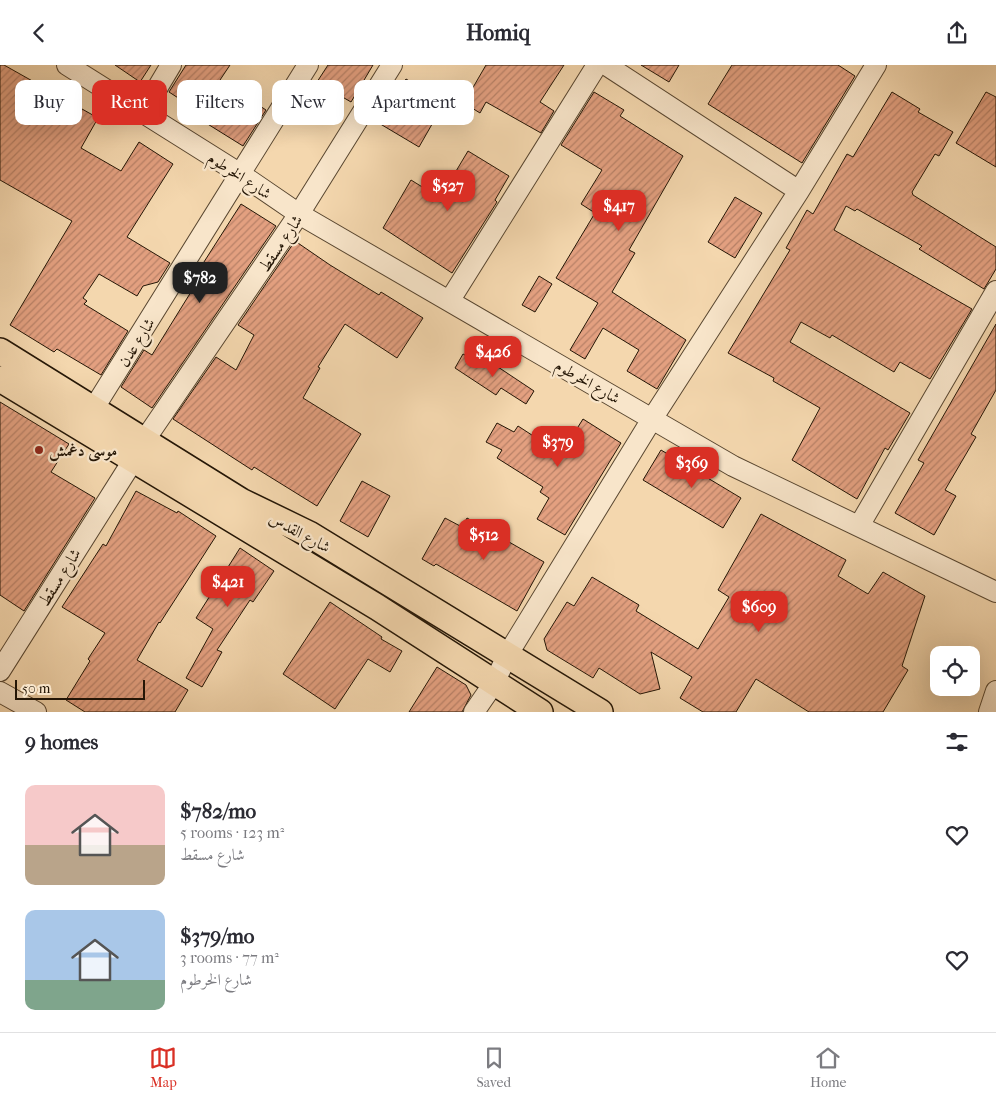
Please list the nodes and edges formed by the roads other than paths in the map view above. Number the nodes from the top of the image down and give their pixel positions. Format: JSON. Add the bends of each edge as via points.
{"nodes":[{"id":1,"x":67,"y":65,"type":"edge"},
{"id":2,"x":171,"y":65,"type":"edge"},
{"id":3,"x":308,"y":65,"type":"edge"},
{"id":4,"x":392,"y":65,"type":"edge"},
{"id":5,"x":597,"y":65,"type":"edge"},
{"id":6,"x":606,"y":65,"type":"edge"},
{"id":7,"x":876,"y":65,"type":"edge"},
{"id":8,"x":162,"y":80,"type":"edge"},
{"id":9,"x":92,"y":81,"type":"edge"},
{"id":10,"x":162,"y":125,"type":"edge"},
{"id":11,"x":242,"y":175,"type":"junction"},
{"id":12,"x":798,"y":191,"type":"junction"},
{"id":13,"x":299,"y":215,"type":"junction"},
{"id":14,"x":996,"y":291,"type":"edge"},
{"id":15,"x":450,"y":300,"type":"junction"},
{"id":16,"x":0,"y":351,"type":"edge"},
{"id":17,"x":0,"y":379,"type":"edge"},
{"id":18,"x":94,"y":409,"type":"junction"},
{"id":19,"x":652,"y":419,"type":"junction"},
{"id":20,"x":139,"y":450,"type":"junction"},
{"id":21,"x":859,"y":527,"type":"junction"},
{"id":22,"x":996,"y":591,"type":"edge"},
{"id":23,"x":508,"y":654,"type":"junction"},
{"id":24,"x":0,"y":671,"type":"edge"},
{"id":25,"x":494,"y":683,"type":"junction"},
{"id":26,"x":996,"y":691,"type":"edge"},
{"id":27,"x":0,"y":692,"type":"edge"},
{"id":28,"x":36,"y":712,"type":"edge"},
{"id":29,"x":474,"y":712,"type":"edge"},
{"id":30,"x":540,"y":712,"type":"edge"},
{"id":31,"x":600,"y":712,"type":"edge"},
{"id":32,"x":989,"y":712,"type":"edge"}],
"edges":[{"from":1,"to":9,"type":"street","name":"شارع الخرطوم"},
{"from":2,"to":8,"type":"street"},
{"from":3,"to":11,"type":"street","name":"شارع عدن"},
{"from":4,"to":13,"type":"street","name":"شارع مسقط"},
{"from":5,"to":15,"type":"street"},
{"from":6,"to":12,"type":"street"},
{"from":7,"to":12,"type":"street"},
{"from":10,"to":11,"type":"street","name":"شارع الخرطوم"},
{"from":11,"to":13,"type":"street","name":"شارع الخرطوم"},
{"from":11,"to":18,"type":"street","name":"شارع عدن"},
{"from":12,"to":19,"type":"street"},
{"from":13,"to":15,"type":"street","name":"شارع الخرطوم"},
{"from":13,"to":20,"type":"street","name":"شارع مسقط"},
{"from":14,"to":21,"type":"street"},
{"from":15,"to":19,"type":"street","name":"شارع الخرطوم"},
{"from":16,"to":18,"type":"main road","name":"شارع القدس"},
{"from":17,"to":20,"type":"main road","name":"شارع القدس"},
{"from":18,"to":20,"type":"main road","name":"شارع القدس"},
{"from":19,"to":21,"type":"street","name":"شارع الخرطوم","via":[[733,466]]},
{"from":19,"to":23,"type":"street"},
{"from":20,"to":23,"type":"main road","name":"شارع القدس","via":[[309,534]]},
{"from":20,"to":24,"type":"street","name":"شارع مسقط"},
{"from":20,"to":25,"type":"main road","name":"شارع القدس","via":[[229,519],[377,607]]},
{"from":21,"to":22,"type":"street","name":"شارع الخرطوم"},
{"from":23,"to":25,"type":"street"},
{"from":23,"to":31,"type":"main road","name":"شارع القدس"},
{"from":25,"to":29,"type":"street"},
{"from":25,"to":30,"type":"main road","name":"شارع القدس"},
{"from":26,"to":32,"type":"street"},
{"from":27,"to":28,"type":"street"}]}
